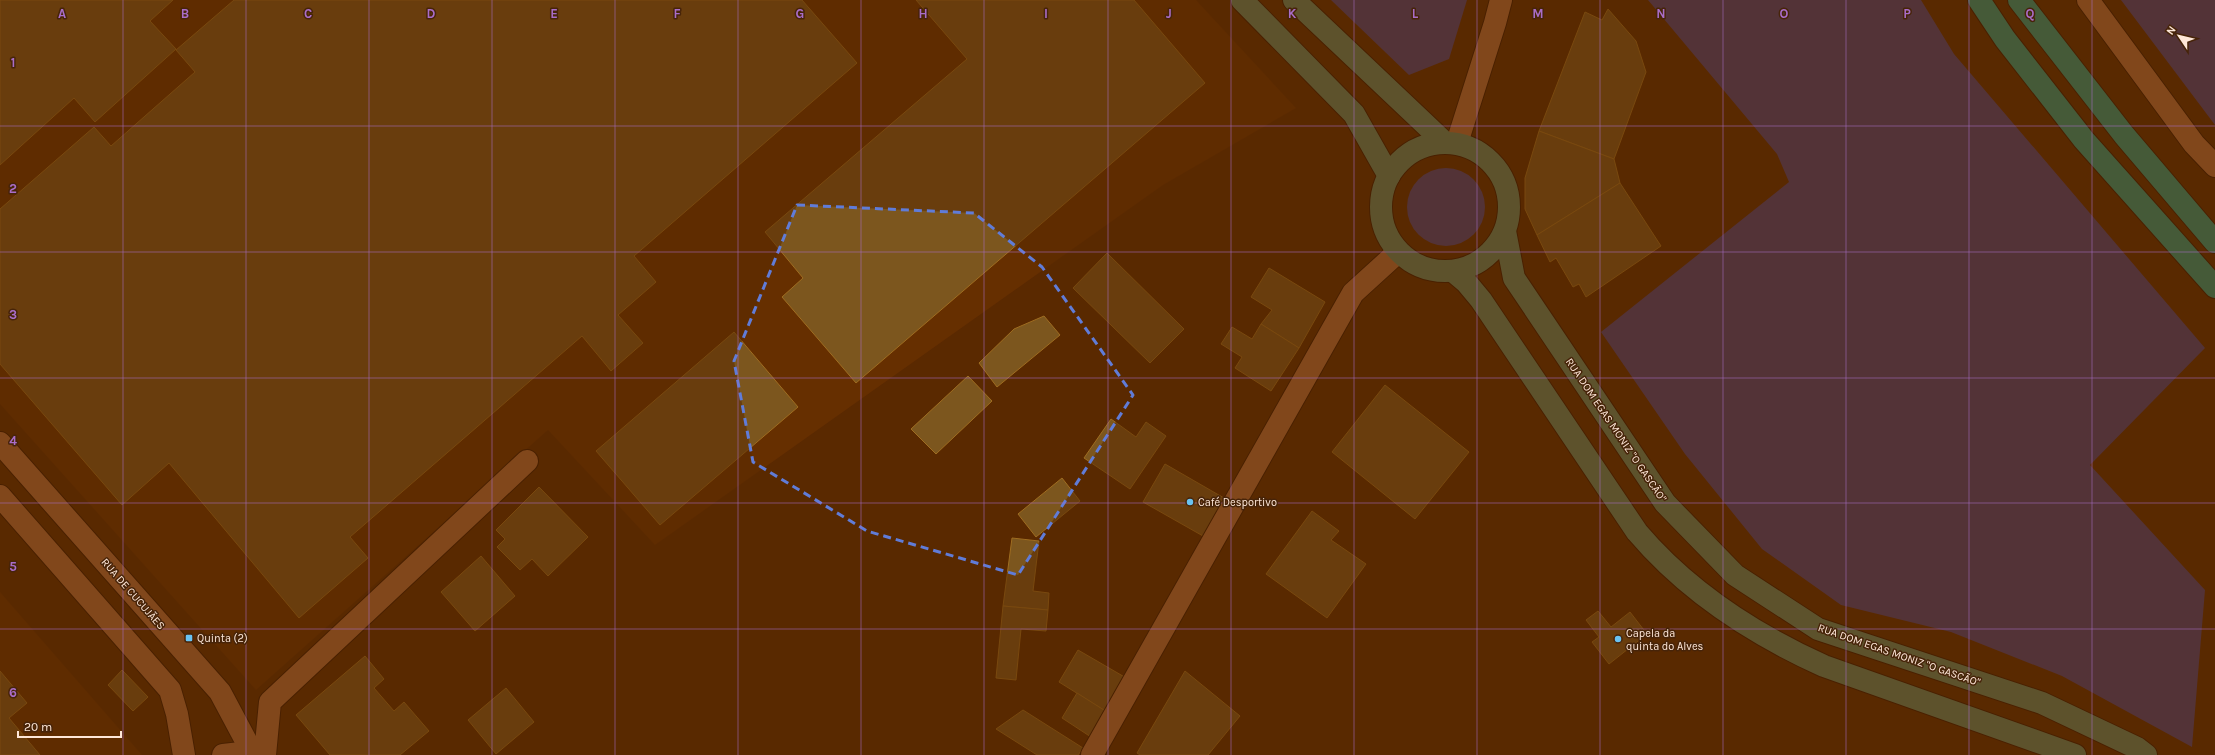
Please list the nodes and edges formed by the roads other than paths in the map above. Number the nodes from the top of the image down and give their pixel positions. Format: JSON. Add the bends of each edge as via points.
{"nodes":[{"id":1,"x":1242,"y":0,"type":"edge"},
{"id":2,"x":1294,"y":0,"type":"edge"},
{"id":3,"x":1500,"y":0,"type":"edge"},
{"id":4,"x":1979,"y":0,"type":"edge"},
{"id":5,"x":2019,"y":0,"type":"edge"},
{"id":6,"x":2088,"y":0,"type":"edge"},
{"id":7,"x":1451,"y":142,"type":"junction"},
{"id":8,"x":2215,"y":166,"type":"edge"},
{"id":9,"x":1388,"y":176,"type":"junction"},
{"id":10,"x":1505,"y":231,"type":"junction"},
{"id":11,"x":2215,"y":242,"type":"edge"},
{"id":12,"x":1398,"y":252,"type":"junction"},
{"id":13,"x":1453,"y":271,"type":"junction"},
{"id":14,"x":2215,"y":288,"type":"edge"},
{"id":15,"x":0,"y":443,"type":"edge"},
{"id":16,"x":527,"y":461,"type":"dead end"},
{"id":17,"x":0,"y":496,"type":"edge"},
{"id":18,"x":184,"y":755,"type":"edge"},
{"id":19,"x":223,"y":755,"type":"edge"},
{"id":20,"x":258,"y":755,"type":"edge"},
{"id":21,"x":1092,"y":755,"type":"edge"},
{"id":22,"x":2075,"y":755,"type":"edge"},
{"id":23,"x":2146,"y":755,"type":"edge"}],
"edges":[{"from":1,"to":9,"type":"main road","via":[[1354,114]]},
{"from":2,"to":7,"type":"main road"},
{"from":3,"to":7,"type":"street","via":[[1495,23]]},
{"from":4,"to":14,"type":"highway","via":[[2005,39],[2084,140]]},
{"from":5,"to":11,"type":"highway","via":[[2124,134]]},
{"from":6,"to":8,"type":"street","via":[[2194,144]]},
{"from":7,"to":9,"type":"main road","via":[[1418,148],[1401,160]]},
{"from":7,"to":10,"type":"main road","via":[[1476,149],[1491,160],[1502,175],[1509,194],[1510,213]]},
{"from":9,"to":12,"type":"main road","via":[[1381,195],[1381,215],[1387,235]]},
{"from":10,"to":13,"type":"main road","via":[[1496,247],[1482,260],[1468,268]]},
{"from":10,"to":23,"type":"main road","name":"RUA DOM EGAS MONIZ \"O GASCÃO\"","via":[[1514,278],[1571,364],[1665,503],[1735,575],[1818,629],[2042,703],[2137,748]]},
{"from":12,"to":13,"type":"main road","via":[[1423,268],[1438,272]]},
{"from":12,"to":21,"type":"street","via":[[1353,293]]},
{"from":13,"to":22,"type":"main road","via":[[1482,300],[1637,532],[1655,553],[1714,604],[1790,651],[1824,666]]},
{"from":15,"to":20,"type":"street","name":"RUA DE CUCUJÃES","via":[[220,692]]},
{"from":16,"to":20,"type":"street","via":[[270,702]]},
{"from":17,"to":18,"type":"street","via":[[170,690]]},
{"from":19,"to":20,"type":"street"}]}
